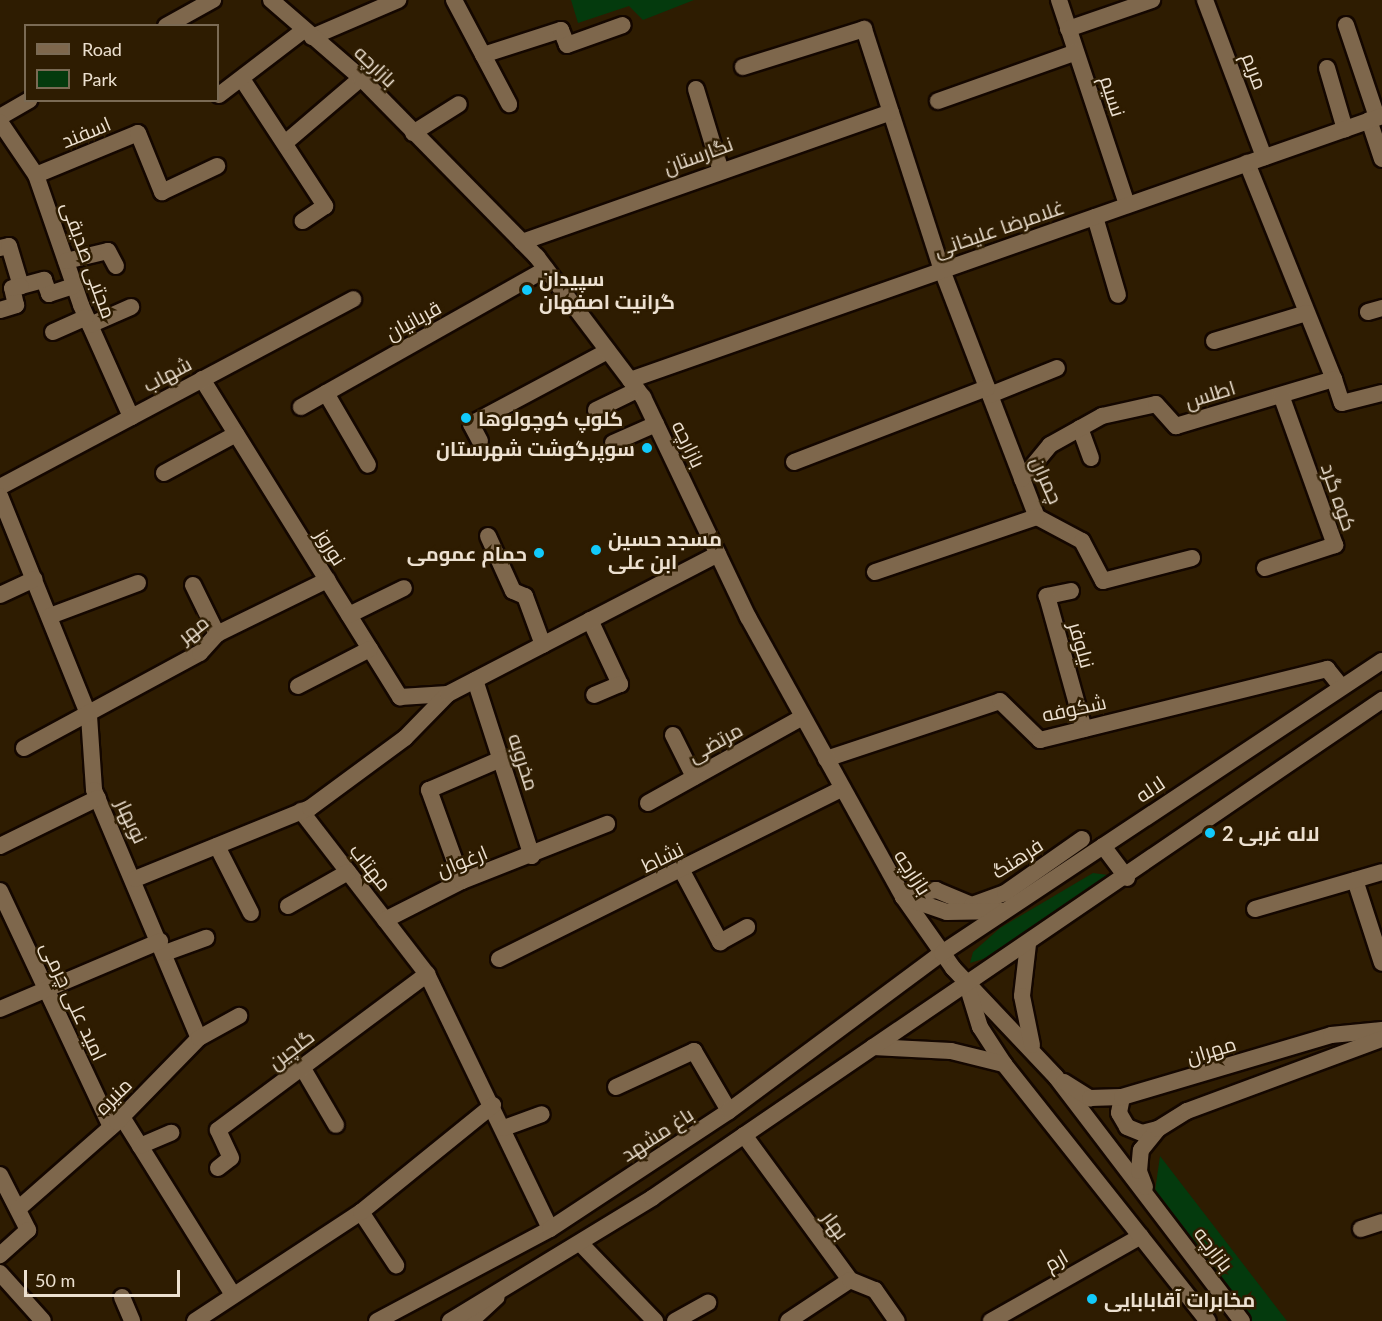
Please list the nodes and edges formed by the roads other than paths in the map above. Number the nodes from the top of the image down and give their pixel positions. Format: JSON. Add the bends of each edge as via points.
{"nodes":[{"id":1,"x":213,"y":0,"type":"edge"},
{"id":2,"x":271,"y":0,"type":"edge"},
{"id":3,"x":398,"y":0,"type":"edge"},
{"id":4,"x":454,"y":0,"type":"edge"},
{"id":5,"x":1059,"y":0,"type":"edge"},
{"id":6,"x":1152,"y":0,"type":"edge"},
{"id":7,"x":1205,"y":0,"type":"edge"},
{"id":8,"x":380,"y":3,"type":"edge"},
{"id":9,"x":170,"y":24,"type":"edge"},
{"id":10,"x":1346,"y":24,"type":"dead end"},
{"id":11,"x":622,"y":25,"type":"dead end"},
{"id":12,"x":1068,"y":29,"type":"junction"},
{"id":13,"x":308,"y":33,"type":"junction"},
{"id":14,"x":1076,"y":52,"type":"junction"},
{"id":15,"x":483,"y":54,"type":"junction"},
{"id":16,"x":743,"y":67,"type":"dead end"},
{"id":17,"x":1327,"y":68,"type":"dead end"},
{"id":18,"x":361,"y":78,"type":"junction"},
{"id":19,"x":242,"y":79,"type":"junction"},
{"id":20,"x":696,"y":89,"type":"dead end"},
{"id":21,"x":219,"y":95,"type":"dead end"},
{"id":22,"x":938,"y":101,"type":"dead end"},
{"id":23,"x":26,"y":102,"type":"edge"},
{"id":24,"x":459,"y":104,"type":"dead end"},
{"id":25,"x":509,"y":104,"type":"dead end"},
{"id":26,"x":891,"y":112,"type":"junction"},
{"id":27,"x":0,"y":117,"type":"edge"},
{"id":28,"x":1376,"y":118,"type":"edge"},
{"id":29,"x":0,"y":122,"type":"edge"},
{"id":30,"x":1345,"y":129,"type":"junction"},
{"id":31,"x":413,"y":133,"type":"junction"},
{"id":32,"x":285,"y":143,"type":"junction"},
{"id":33,"x":1264,"y":157,"type":"junction"},
{"id":34,"x":1382,"y":159,"type":"edge"},
{"id":35,"x":1247,"y":163,"type":"junction"},
{"id":36,"x":217,"y":166,"type":"dead end"},
{"id":37,"x":720,"y":168,"type":"junction"},
{"id":38,"x":36,"y":175,"type":"junction"},
{"id":39,"x":1127,"y":205,"type":"junction"},
{"id":40,"x":1095,"y":217,"type":"junction"},
{"id":41,"x":303,"y":220,"type":"dead end"},
{"id":42,"x":522,"y":242,"type":"junction"},
{"id":43,"x":0,"y":248,"type":"edge"},
{"id":44,"x":66,"y":261,"type":"junction"},
{"id":45,"x":116,"y":266,"type":"dead end"},
{"id":46,"x":546,"y":269,"type":"junction"},
{"id":47,"x":942,"y":270,"type":"junction"},
{"id":48,"x":21,"y":286,"type":"junction"},
{"id":49,"x":74,"y":286,"type":"junction"},
{"id":50,"x":1118,"y":295,"type":"dead end"},
{"id":51,"x":353,"y":299,"type":"dead end"},
{"id":52,"x":131,"y":308,"type":"dead end"},
{"id":53,"x":0,"y":310,"type":"edge"},
{"id":54,"x":1307,"y":313,"type":"junction"},
{"id":55,"x":88,"y":321,"type":"junction"},
{"id":56,"x":53,"y":332,"type":"dead end"},
{"id":57,"x":1214,"y":341,"type":"dead end"},
{"id":58,"x":608,"y":351,"type":"junction"},
{"id":59,"x":1057,"y":368,"type":"dead end"},
{"id":60,"x":202,"y":379,"type":"junction"},
{"id":61,"x":1334,"y":379,"type":"junction"},
{"id":62,"x":634,"y":385,"type":"junction"},
{"id":63,"x":989,"y":391,"type":"junction"},
{"id":64,"x":326,"y":393,"type":"junction"},
{"id":65,"x":1382,"y":393,"type":"edge"},
{"id":66,"x":1281,"y":395,"type":"junction"},
{"id":67,"x":301,"y":407,"type":"dead end"},
{"id":68,"x":596,"y":410,"type":"dead end"},
{"id":69,"x":131,"y":417,"type":"junction"},
{"id":70,"x":656,"y":424,"type":"junction"},
{"id":71,"x":1080,"y":428,"type":"junction"},
{"id":72,"x":236,"y":434,"type":"junction"},
{"id":73,"x":480,"y":441,"type":"dead end"},
{"id":74,"x":613,"y":443,"type":"dead end"},
{"id":75,"x":1091,"y":458,"type":"dead end"},
{"id":76,"x":794,"y":462,"type":"dead end"},
{"id":77,"x":368,"y":465,"type":"dead end"},
{"id":78,"x":164,"y":473,"type":"dead end"},
{"id":79,"x":1022,"y":479,"type":"junction"},
{"id":80,"x":0,"y":487,"type":"edge"},
{"id":81,"x":0,"y":496,"type":"edge"},
{"id":82,"x":1036,"y":517,"type":"junction"},
{"id":83,"x":488,"y":536,"type":"dead end"},
{"id":84,"x":718,"y":554,"type":"junction"},
{"id":85,"x":1192,"y":558,"type":"dead end"},
{"id":86,"x":1265,"y":568,"type":"dead end"},
{"id":87,"x":875,"y":572,"type":"dead end"},
{"id":88,"x":34,"y":579,"type":"junction"},
{"id":89,"x":327,"y":580,"type":"junction"},
{"id":90,"x":138,"y":583,"type":"dead end"},
{"id":91,"x":193,"y":585,"type":"dead end"},
{"id":92,"x":404,"y":588,"type":"dead end"},
{"id":93,"x":1071,"y":591,"type":"dead end"},
{"id":94,"x":0,"y":595,"type":"edge"},
{"id":95,"x":349,"y":615,"type":"junction"},
{"id":96,"x":50,"y":616,"type":"junction"},
{"id":97,"x":590,"y":620,"type":"junction"},
{"id":98,"x":217,"y":634,"type":"junction"},
{"id":99,"x":543,"y":645,"type":"junction"},
{"id":100,"x":370,"y":649,"type":"junction"},
{"id":101,"x":1382,"y":661,"type":"edge"},
{"id":102,"x":476,"y":680,"type":"junction"},
{"id":103,"x":298,"y":686,"type":"dead end"},
{"id":104,"x":1341,"y":686,"type":"junction"},
{"id":105,"x":448,"y":694,"type":"junction"},
{"id":106,"x":594,"y":695,"type":"dead end"},
{"id":107,"x":1382,"y":700,"type":"edge"},
{"id":108,"x":89,"y":716,"type":"junction"},
{"id":109,"x":801,"y":718,"type":"junction"},
{"id":110,"x":1084,"y":729,"type":"junction"},
{"id":111,"x":673,"y":735,"type":"dead end"},
{"id":112,"x":24,"y":748,"type":"dead end"},
{"id":113,"x":501,"y":759,"type":"junction"},
{"id":114,"x":826,"y":759,"type":"junction"},
{"id":115,"x":694,"y":777,"type":"junction"},
{"id":116,"x":842,"y":789,"type":"junction"},
{"id":117,"x":98,"y":798,"type":"junction"},
{"id":118,"x":648,"y":803,"type":"dead end"},
{"id":119,"x":301,"y":812,"type":"junction"},
{"id":120,"x":607,"y":824,"type":"dead end"},
{"id":121,"x":1082,"y":839,"type":"dead end"},
{"id":122,"x":0,"y":846,"type":"edge"},
{"id":123,"x":217,"y":846,"type":"junction"},
{"id":124,"x":1103,"y":846,"type":"junction"},
{"id":125,"x":532,"y":856,"type":"junction"},
{"id":126,"x":682,"y":871,"type":"junction"},
{"id":127,"x":348,"y":872,"type":"junction"},
{"id":128,"x":1382,"y":872,"type":"edge"},
{"id":129,"x":1127,"y":878,"type":"junction"},
{"id":130,"x":135,"y":879,"type":"junction"},
{"id":131,"x":1355,"y":880,"type":"junction"},
{"id":132,"x":462,"y":881,"type":"junction"},
{"id":133,"x":0,"y":891,"type":"edge"},
{"id":134,"x":903,"y":897,"type":"junction"},
{"id":135,"x":288,"y":906,"type":"dead end"},
{"id":136,"x":1255,"y":909,"type":"dead end"},
{"id":137,"x":1005,"y":911,"type":"junction"},
{"id":138,"x":251,"y":913,"type":"dead end"},
{"id":139,"x":385,"y":920,"type":"junction"},
{"id":140,"x":747,"y":927,"type":"dead end"},
{"id":141,"x":206,"y":938,"type":"dead end"},
{"id":142,"x":1028,"y":944,"type":"junction"},
{"id":143,"x":163,"y":947,"type":"junction"},
{"id":144,"x":942,"y":953,"type":"junction"},
{"id":145,"x":499,"y":959,"type":"dead end"},
{"id":146,"x":1382,"y":963,"type":"edge"},
{"id":147,"x":427,"y":974,"type":"junction"},
{"id":148,"x":967,"y":982,"type":"junction"},
{"id":149,"x":44,"y":990,"type":"junction"},
{"id":150,"x":0,"y":1009,"type":"edge"},
{"id":151,"x":240,"y":1016,"type":"dead end"},
{"id":152,"x":1382,"y":1030,"type":"edge"},
{"id":153,"x":199,"y":1038,"type":"junction"},
{"id":154,"x":1382,"y":1039,"type":"edge"},
{"id":155,"x":873,"y":1047,"type":"junction"},
{"id":156,"x":1033,"y":1048,"type":"junction"},
{"id":157,"x":1004,"y":1064,"type":"junction"},
{"id":158,"x":302,"y":1067,"type":"junction"},
{"id":159,"x":1056,"y":1077,"type":"junction"},
{"id":160,"x":616,"y":1087,"type":"dead end"},
{"id":161,"x":1122,"y":1097,"type":"junction"},
{"id":162,"x":493,"y":1105,"type":"junction"},
{"id":163,"x":729,"y":1111,"type":"junction"},
{"id":164,"x":542,"y":1114,"type":"dead end"},
{"id":165,"x":117,"y":1122,"type":"junction"},
{"id":166,"x":336,"y":1125,"type":"dead end"},
{"id":167,"x":504,"y":1128,"type":"junction"},
{"id":168,"x":1158,"y":1129,"type":"junction"},
{"id":169,"x":171,"y":1132,"type":"dead end"},
{"id":170,"x":744,"y":1135,"type":"junction"},
{"id":171,"x":140,"y":1146,"type":"junction"},
{"id":172,"x":218,"y":1168,"type":"dead end"},
{"id":173,"x":0,"y":1175,"type":"edge"},
{"id":174,"x":1150,"y":1199,"type":"junction"},
{"id":175,"x":18,"y":1209,"type":"junction"},
{"id":176,"x":361,"y":1212,"type":"junction"},
{"id":177,"x":1382,"y":1222,"type":"edge"},
{"id":178,"x":550,"y":1228,"type":"junction"},
{"id":179,"x":1361,"y":1230,"type":"dead end"},
{"id":180,"x":1141,"y":1236,"type":"junction"},
{"id":181,"x":581,"y":1244,"type":"junction"},
{"id":182,"x":0,"y":1255,"type":"edge"},
{"id":183,"x":396,"y":1265,"type":"dead end"},
{"id":184,"x":0,"y":1273,"type":"edge"},
{"id":185,"x":850,"y":1280,"type":"junction"},
{"id":186,"x":232,"y":1293,"type":"junction"},
{"id":187,"x":122,"y":1297,"type":"dead end"},
{"id":188,"x":497,"y":1297,"type":"junction"},
{"id":189,"x":708,"y":1303,"type":"dead end"},
{"id":190,"x":398,"y":1317,"type":"edge"},
{"id":191,"x":201,"y":1319,"type":"edge"},
{"id":192,"x":43,"y":1321,"type":"edge"},
{"id":193,"x":132,"y":1321,"type":"edge"},
{"id":194,"x":376,"y":1321,"type":"edge"},
{"id":195,"x":450,"y":1321,"type":"edge"},
{"id":196,"x":471,"y":1321,"type":"edge"},
{"id":197,"x":655,"y":1321,"type":"edge"},
{"id":198,"x":675,"y":1321,"type":"edge"},
{"id":199,"x":788,"y":1321,"type":"edge"},
{"id":200,"x":897,"y":1321,"type":"edge"},
{"id":201,"x":991,"y":1321,"type":"edge"},
{"id":202,"x":1208,"y":1321,"type":"edge"},
{"id":203,"x":1242,"y":1321,"type":"edge"}],
"edges":[{"from":1,"to":9,"type":"street"},
{"from":2,"to":13,"type":"street","name":"بازارچه"},
{"from":3,"to":8,"type":"street"},
{"from":4,"to":15,"type":"street"},
{"from":5,"to":12,"type":"street","name":"نسیم"},
{"from":6,"to":12,"type":"street"},
{"from":7,"to":33,"type":"street","name":"مریم"},
{"from":8,"to":13,"type":"street"},
{"from":10,"to":28,"type":"street"},
{"from":11,"to":15,"type":"street","via":[[567,45],[561,30]]},
{"from":12,"to":14,"type":"street","name":"نسیم"},
{"from":13,"to":18,"type":"street","name":"بازارچه"},
{"from":13,"to":19,"type":"street"},
{"from":14,"to":22,"type":"street"},
{"from":14,"to":39,"type":"street","name":"نسیم"},
{"from":15,"to":25,"type":"street"},
{"from":16,"to":26,"type":"street","via":[[864,29]]},
{"from":17,"to":30,"type":"street"},
{"from":18,"to":31,"type":"street","name":"بازارچه"},
{"from":18,"to":32,"type":"street"},
{"from":19,"to":21,"type":"street"},
{"from":19,"to":32,"type":"street"},
{"from":20,"to":37,"type":"street"},
{"from":23,"to":27,"type":"street"},
{"from":24,"to":31,"type":"street"},
{"from":26,"to":37,"type":"street","name":"نگارستان"},
{"from":26,"to":47,"type":"street"},
{"from":28,"to":30,"type":"street","name":"غلامرضا علیخانی"},
{"from":28,"to":34,"type":"street"},
{"from":29,"to":38,"type":"street","name":"مجتبی صدیقی"},
{"from":30,"to":33,"type":"street","name":"غلامرضا علیخانی"},
{"from":31,"to":42,"type":"street","name":"بازارچه"},
{"from":32,"to":41,"type":"street","via":[[325,206]]},
{"from":33,"to":35,"type":"street","name":"غلامرضا علیخانی"},
{"from":35,"to":39,"type":"street","name":"غلامرضا علیخانی"},
{"from":35,"to":54,"type":"street"},
{"from":36,"to":38,"type":"street","name":"اسفند","via":[[162,192],[138,133]]},
{"from":37,"to":42,"type":"street","name":"نگارستان"},
{"from":38,"to":44,"type":"street","name":"مجتبی صدیقی"},
{"from":39,"to":40,"type":"street","name":"غلامرضا علیخانی"},
{"from":40,"to":47,"type":"street","name":"غلامرضا علیخانی"},
{"from":40,"to":50,"type":"street"},
{"from":42,"to":46,"type":"street","name":"بازارچه"},
{"from":43,"to":48,"type":"street","via":[[9,246]]},
{"from":44,"to":45,"type":"street","via":[[108,251]]},
{"from":44,"to":49,"type":"street","name":"مجتبی صدیقی"},
{"from":46,"to":58,"type":"street","name":"بازارچه"},
{"from":46,"to":64,"type":"street","name":"قربانیان"},
{"from":47,"to":62,"type":"street","name":"غلامرضا علیخانی"},
{"from":47,"to":63,"type":"street","name":"چمران"},
{"from":48,"to":49,"type":"street","via":[[44,280],[48,294]]},
{"from":48,"to":53,"type":"street","via":[[12,288],[16,305]]},
{"from":49,"to":55,"type":"street","name":"مجتبی صدیقی"},
{"from":51,"to":60,"type":"street","name":"شهاب"},
{"from":52,"to":55,"type":"street"},
{"from":54,"to":57,"type":"street"},
{"from":54,"to":61,"type":"street"},
{"from":55,"to":56,"type":"street"},
{"from":55,"to":69,"type":"street","name":"مجتبی صدیقی"},
{"from":58,"to":62,"type":"street","name":"بازارچه"},
{"from":58,"to":73,"type":"street","via":[[471,424]]},
{"from":59,"to":63,"type":"street"},
{"from":60,"to":69,"type":"street","name":"شهاب"},
{"from":60,"to":72,"type":"street","name":"نوروز"},
{"from":61,"to":65,"type":"street","via":[[1342,403]]},
{"from":61,"to":66,"type":"street","name":"اطلس"},
{"from":62,"to":68,"type":"street","name":"غلامرضا علیخانی"},
{"from":62,"to":70,"type":"street","name":"بازارچه"},
{"from":63,"to":76,"type":"street"},
{"from":63,"to":79,"type":"street","name":"چمران"},
{"from":64,"to":67,"type":"street","name":"قربانیان"},
{"from":64,"to":77,"type":"street"},
{"from":66,"to":71,"type":"street","name":"اطلس","via":[[1176,426],[1156,404],[1102,416]]},
{"from":66,"to":86,"type":"street","name":"کوه گرد","via":[[1335,545]]},
{"from":69,"to":80,"type":"street","name":"شهاب"},
{"from":70,"to":74,"type":"street"},
{"from":70,"to":84,"type":"street","name":"بازارچه"},
{"from":71,"to":75,"type":"street"},
{"from":71,"to":79,"type":"street","name":"اطلس","via":[[1050,446]]},
{"from":72,"to":78,"type":"street"},
{"from":72,"to":89,"type":"street","name":"نوروز"},
{"from":79,"to":82,"type":"street","name":"چمران"},
{"from":81,"to":88,"type":"street","name":"نوبهار"},
{"from":82,"to":85,"type":"street","name":"چمران","via":[[1082,541],[1103,581]]},
{"from":82,"to":87,"type":"street"},
{"from":83,"to":99,"type":"street","via":[[513,591],[525,596]]},
{"from":84,"to":97,"type":"street","name":"نوروز"},
{"from":84,"to":109,"type":"street","name":"بازارچه"},
{"from":88,"to":94,"type":"street"},
{"from":88,"to":96,"type":"street","name":"نوبهار"},
{"from":89,"to":95,"type":"street","name":"نوروز"},
{"from":89,"to":98,"type":"street","name":"مهر"},
{"from":90,"to":96,"type":"street"},
{"from":91,"to":98,"type":"street"},
{"from":92,"to":95,"type":"street"},
{"from":93,"to":110,"type":"street","name":"نیلوفر","via":[[1047,596]]},
{"from":95,"to":100,"type":"street","name":"نوروز"},
{"from":96,"to":108,"type":"street","name":"نوبهار"},
{"from":97,"to":99,"type":"street","name":"نوروز"},
{"from":97,"to":106,"type":"street","via":[[620,684]]},
{"from":98,"to":108,"type":"street","name":"مهر","via":[[200,653]]},
{"from":99,"to":102,"type":"street","name":"نوروز"},
{"from":100,"to":103,"type":"street"},
{"from":100,"to":105,"type":"street","name":"نوروز","via":[[400,697]]},
{"from":101,"to":104,"type":"street","name":"لاله"},
{"from":102,"to":105,"type":"street","name":"نوروز"},
{"from":102,"to":113,"type":"street","name":"مخروبه"},
{"from":104,"to":110,"type":"street","name":"شکوفه","via":[[1327,669]]},
{"from":104,"to":124,"type":"street","name":"لاله"},
{"from":105,"to":119,"type":"street","name":"نوروز","via":[[405,738]]},
{"from":107,"to":129,"type":"street"},
{"from":108,"to":112,"type":"street","name":"مهر"},
{"from":108,"to":117,"type":"street","name":"نوبهار"},
{"from":109,"to":114,"type":"street","name":"بازارچه"},
{"from":109,"to":115,"type":"street","name":"مرتضی"},
{"from":110,"to":114,"type":"street","name":"شکوفه","via":[[1040,740],[1000,700]]},
{"from":111,"to":115,"type":"street"},
{"from":113,"to":125,"type":"street","name":"مخروبه"},
{"from":113,"to":132,"type":"street","via":[[429,790]]},
{"from":114,"to":116,"type":"street","name":"بازارچه"},
{"from":115,"to":118,"type":"street","name":"مرتضی"},
{"from":116,"to":126,"type":"street","name":"نشاط"},
{"from":116,"to":134,"type":"street","name":"بازارچه"},
{"from":117,"to":122,"type":"street"},
{"from":117,"to":130,"type":"street","name":"نوبهار"},
{"from":119,"to":123,"type":"street"},
{"from":119,"to":127,"type":"street","name":"مهتاب"},
{"from":120,"to":125,"type":"street","name":"ارغوان"},
{"from":121,"to":134,"type":"street","name":"فرهنگ","via":[[1005,893],[972,905],[936,890]]},
{"from":123,"to":130,"type":"street"},
{"from":123,"to":138,"type":"street"},
{"from":124,"to":129,"type":"street"},
{"from":124,"to":137,"type":"street","name":"لاله"},
{"from":125,"to":132,"type":"street","name":"ارغوان"},
{"from":126,"to":140,"type":"street","via":[[720,942]]},
{"from":126,"to":145,"type":"street","name":"نشاط"},
{"from":127,"to":135,"type":"street"},
{"from":127,"to":139,"type":"street","name":"مهتاب"},
{"from":128,"to":131,"type":"street"},
{"from":129,"to":142,"type":"street"},
{"from":130,"to":143,"type":"street","name":"نوبهار"},
{"from":131,"to":136,"type":"street"},
{"from":131,"to":146,"type":"street"},
{"from":132,"to":139,"type":"street","name":"ارغوان"},
{"from":133,"to":149,"type":"street","name":"امید علی چرمی"},
{"from":134,"to":137,"type":"street","via":[[947,912]]},
{"from":134,"to":144,"type":"street","name":"بازارچه"},
{"from":137,"to":144,"type":"street","name":"لاله"},
{"from":139,"to":147,"type":"street","name":"مهتاب"},
{"from":141,"to":143,"type":"street"},
{"from":142,"to":148,"type":"street"},
{"from":142,"to":156,"type":"street","via":[[1022,996]]},
{"from":143,"to":149,"type":"street"},
{"from":143,"to":153,"type":"street","name":"نوبهار"},
{"from":144,"to":148,"type":"street","name":"بازارچه"},
{"from":144,"to":163,"type":"street","name":"باغ مشهد"},
{"from":147,"to":158,"type":"street","name":"گلچین"},
{"from":147,"to":162,"type":"street","name":"مهتاب"},
{"from":148,"to":155,"type":"street"},
{"from":148,"to":156,"type":"street","name":"بازارچه"},
{"from":148,"to":157,"type":"street","name":"بازارچه","via":[[980,1027]]},
{"from":149,"to":150,"type":"street"},
{"from":149,"to":165,"type":"street","name":"امید علی چرمی"},
{"from":151,"to":153,"type":"street","name":"منیره"},
{"from":152,"to":161,"type":"street","name":"مهران","via":[[1331,1035]]},
{"from":153,"to":165,"type":"street","name":"منیره"},
{"from":154,"to":168,"type":"street","via":[[1187,1111]]},
{"from":155,"to":157,"type":"street","via":[[951,1050]]},
{"from":155,"to":170,"type":"street"},
{"from":156,"to":159,"type":"street","name":"بازارچه"},
{"from":157,"to":180,"type":"street","name":"بازارچه"},
{"from":158,"to":166,"type":"street"},
{"from":158,"to":172,"type":"street","name":"گلچین","via":[[218,1130],[231,1158]]},
{"from":159,"to":161,"type":"street","name":"مهران","via":[[1090,1098]]},
{"from":159,"to":174,"type":"street","name":"بازارچه"},
{"from":160,"to":163,"type":"street","via":[[694,1051]]},
{"from":161,"to":168,"type":"street","via":[[1119,1113],[1127,1127],[1143,1134]]},
{"from":162,"to":167,"type":"street","name":"مهتاب"},
{"from":162,"to":176,"type":"street"},
{"from":163,"to":178,"type":"street","name":"باغ مشهد"},
{"from":164,"to":167,"type":"street"},
{"from":165,"to":171,"type":"street"},
{"from":165,"to":175,"type":"street","name":"منیره"},
{"from":167,"to":178,"type":"street","name":"مهتاب"},
{"from":168,"to":174,"type":"street","via":[[1141,1150],[1139,1172]]},
{"from":169,"to":171,"type":"street"},
{"from":170,"to":181,"type":"street"},
{"from":170,"to":185,"type":"street","name":"بهار"},
{"from":171,"to":186,"type":"street"},
{"from":173,"to":175,"type":"street"},
{"from":174,"to":203,"type":"street","name":"بازارچه"},
{"from":175,"to":182,"type":"street","via":[[28,1230]]},
{"from":176,"to":183,"type":"street"},
{"from":176,"to":186,"type":"street"},
{"from":177,"to":179,"type":"street"},
{"from":178,"to":190,"type":"street","name":"باغ مشهد"},
{"from":180,"to":201,"type":"street","name":"ارم"},
{"from":180,"to":202,"type":"street","name":"بازارچه"},
{"from":181,"to":188,"type":"street"},
{"from":181,"to":197,"type":"street"},
{"from":184,"to":192,"type":"street"},
{"from":185,"to":199,"type":"street"},
{"from":185,"to":200,"type":"street","via":[[875,1290]]},
{"from":186,"to":191,"type":"street"},
{"from":187,"to":193,"type":"street"},
{"from":188,"to":195,"type":"street"},
{"from":188,"to":196,"type":"street"},
{"from":189,"to":198,"type":"street"},
{"from":190,"to":194,"type":"street","name":"باغ مشهد"}]}
